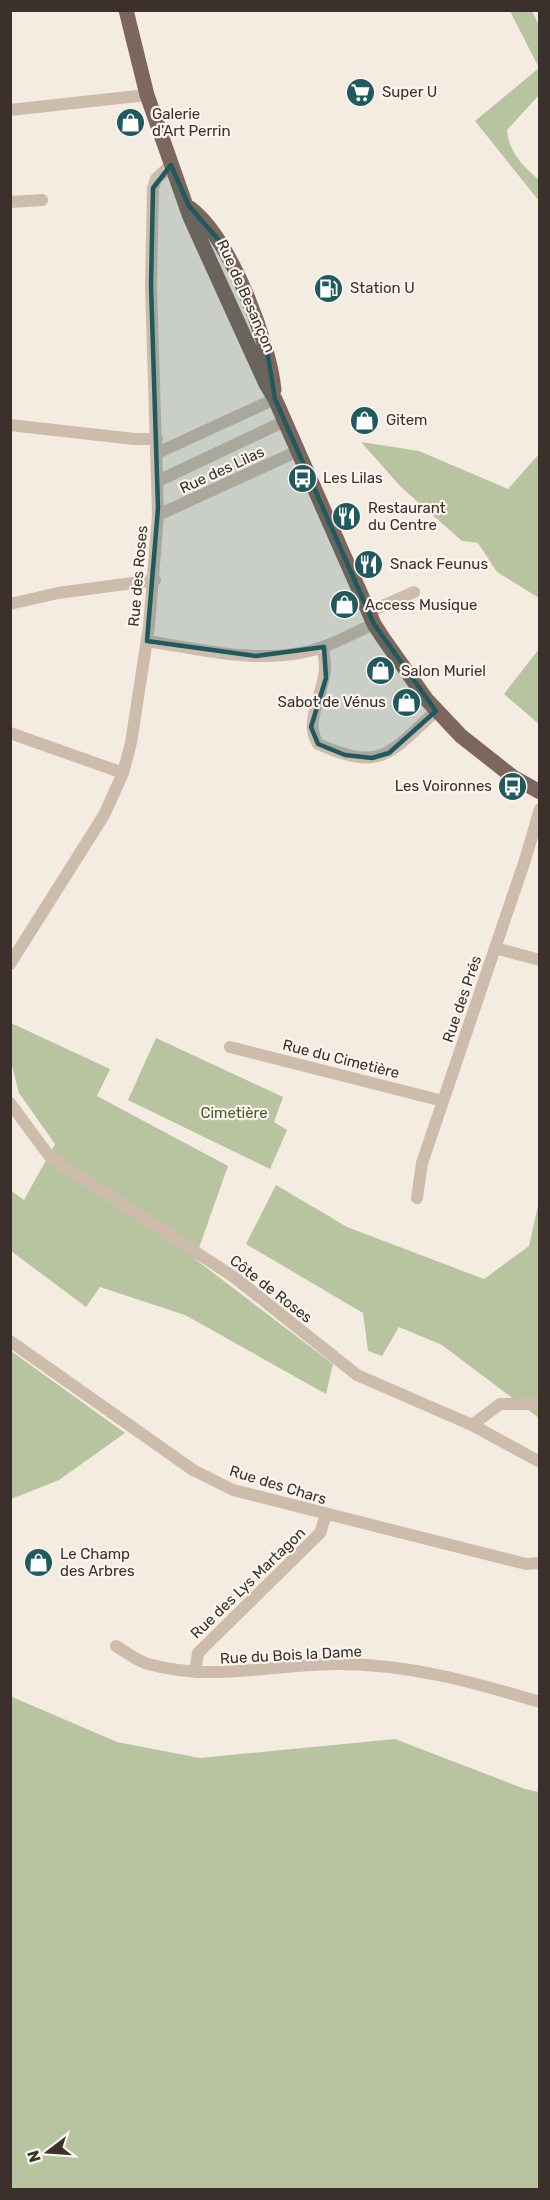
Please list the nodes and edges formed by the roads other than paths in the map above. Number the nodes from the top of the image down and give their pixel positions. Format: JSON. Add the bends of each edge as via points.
{"nodes":[{"id":1,"x":126,"y":11,"type":"edge"},
{"id":2,"x":147,"y":95,"type":"junction"},
{"id":3,"x":10,"y":110,"type":"edge"},
{"id":4,"x":171,"y":165,"type":"junction"},
{"id":5,"x":42,"y":200,"type":"dead end"},
{"id":6,"x":10,"y":202,"type":"edge"},
{"id":7,"x":275,"y":399,"type":"junction"},
{"id":8,"x":285,"y":420,"type":"junction"},
{"id":9,"x":10,"y":425,"type":"edge"},
{"id":10,"x":157,"y":439,"type":"junction"},
{"id":11,"x":298,"y":451,"type":"junction"},
{"id":12,"x":158,"y":453,"type":"junction"},
{"id":13,"x":158,"y":481,"type":"junction"},
{"id":14,"x":158,"y":515,"type":"junction"},
{"id":15,"x":155,"y":580,"type":"junction"},
{"id":16,"x":414,"y":592,"type":"dead end"},
{"id":17,"x":10,"y":604,"type":"edge"},
{"id":18,"x":371,"y":618,"type":"junction"},
{"id":19,"x":147,"y":641,"type":"junction"},
{"id":20,"x":322,"y":648,"type":"junction"},
{"id":21,"x":436,"y":711,"type":"junction"},
{"id":22,"x":10,"y":733,"type":"edge"},
{"id":23,"x":123,"y":773,"type":"junction"},
{"id":24,"x":540,"y":792,"type":"edge"},
{"id":25,"x":540,"y":809,"type":"edge"},
{"id":26,"x":495,"y":948,"type":"junction"},
{"id":27,"x":540,"y":960,"type":"edge"},
{"id":28,"x":10,"y":964,"type":"edge"},
{"id":29,"x":230,"y":1047,"type":"dead end"},
{"id":30,"x":443,"y":1101,"type":"junction"},
{"id":31,"x":10,"y":1103,"type":"edge"},
{"id":32,"x":417,"y":1198,"type":"dead end"},
{"id":33,"x":10,"y":1341,"type":"edge"},
{"id":34,"x":540,"y":1404,"type":"edge"},
{"id":35,"x":472,"y":1425,"type":"junction"},
{"id":36,"x":540,"y":1462,"type":"edge"},
{"id":37,"x":326,"y":1515,"type":"junction"},
{"id":38,"x":540,"y":1563,"type":"edge"},
{"id":39,"x":116,"y":1646,"type":"dead end"},
{"id":40,"x":195,"y":1672,"type":"junction"},
{"id":41,"x":540,"y":1702,"type":"edge"}],
"edges":[{"from":1,"to":2,"type":"main road","name":"Rue de Besançon"},
{"from":2,"to":3,"type":"street"},
{"from":2,"to":4,"type":"main road","name":"Rue de Besançon"},
{"from":4,"to":7,"type":"main road","name":"Rue de Besançon","via":[[189,206],[217,238],[243,289],[267,350]]},
{"from":4,"to":10,"type":"street","name":"Rue des Roses","via":[[156,179],[153,188],[151,285]]},
{"from":5,"to":6,"type":"street"},
{"from":7,"to":8,"type":"main road","name":"Rue de Besançon"},
{"from":7,"to":12,"type":"street"},
{"from":8,"to":11,"type":"main road","name":"Rue de Besançon"},
{"from":8,"to":13,"type":"street"},
{"from":9,"to":10,"type":"street","via":[[134,440]]},
{"from":10,"to":12,"type":"street","name":"Rue des Roses"},
{"from":11,"to":14,"type":"street","name":"Rue des Lilas"},
{"from":11,"to":18,"type":"main road","name":"Rue de Besançon"},
{"from":12,"to":13,"type":"street","name":"Rue des Roses"},
{"from":13,"to":14,"type":"street","name":"Rue des Roses"},
{"from":14,"to":15,"type":"street","name":"Rue des Roses"},
{"from":15,"to":17,"type":"street","via":[[58,593]]},
{"from":15,"to":19,"type":"street","name":"Rue des Roses"},
{"from":16,"to":18,"type":"street"},
{"from":18,"to":20,"type":"street"},
{"from":18,"to":21,"type":"main road","name":"Rue de Besançon"},
{"from":19,"to":20,"type":"street","via":[[256,656]]},
{"from":19,"to":23,"type":"street","name":"Rue des Roses"},
{"from":20,"to":21,"type":"street","via":[[326,678],[311,727],[318,744],[345,756],[372,758],[389,753]]},
{"from":21,"to":24,"type":"main road","name":"Rue de Besançon","via":[[482,755]]},
{"from":22,"to":23,"type":"street"},
{"from":23,"to":28,"type":"street","name":"Rue des Roses","via":[[104,815]]},
{"from":25,"to":26,"type":"street","name":"Rue des Prés"},
{"from":26,"to":27,"type":"street"},
{"from":26,"to":30,"type":"street","name":"Rue des Prés"},
{"from":29,"to":30,"type":"street","name":"Rue du Cimetière"},
{"from":30,"to":32,"type":"street","name":"Rue des Prés","via":[[422,1163]]},
{"from":31,"to":35,"type":"street","name":"Côte de Roses","via":[[50,1157],[234,1277],[351,1371]]},
{"from":33,"to":37,"type":"street","name":"Rue des Chars","via":[[193,1470],[232,1490]]},
{"from":34,"to":35,"type":"street","via":[[500,1404]]},
{"from":35,"to":36,"type":"street","name":"Côte de Roses"},
{"from":37,"to":38,"type":"street","name":"Rue des Chars","via":[[526,1564]]},
{"from":37,"to":40,"type":"street","name":"Rue des Lys Martagon","via":[[320,1533],[198,1653]]},
{"from":39,"to":40,"type":"street","name":"Rue du Bois la Dame","via":[[146,1664]]},
{"from":40,"to":41,"type":"street","name":"Rue du Bois la Dame","via":[[225,1674],[338,1664],[403,1668]]}]}
